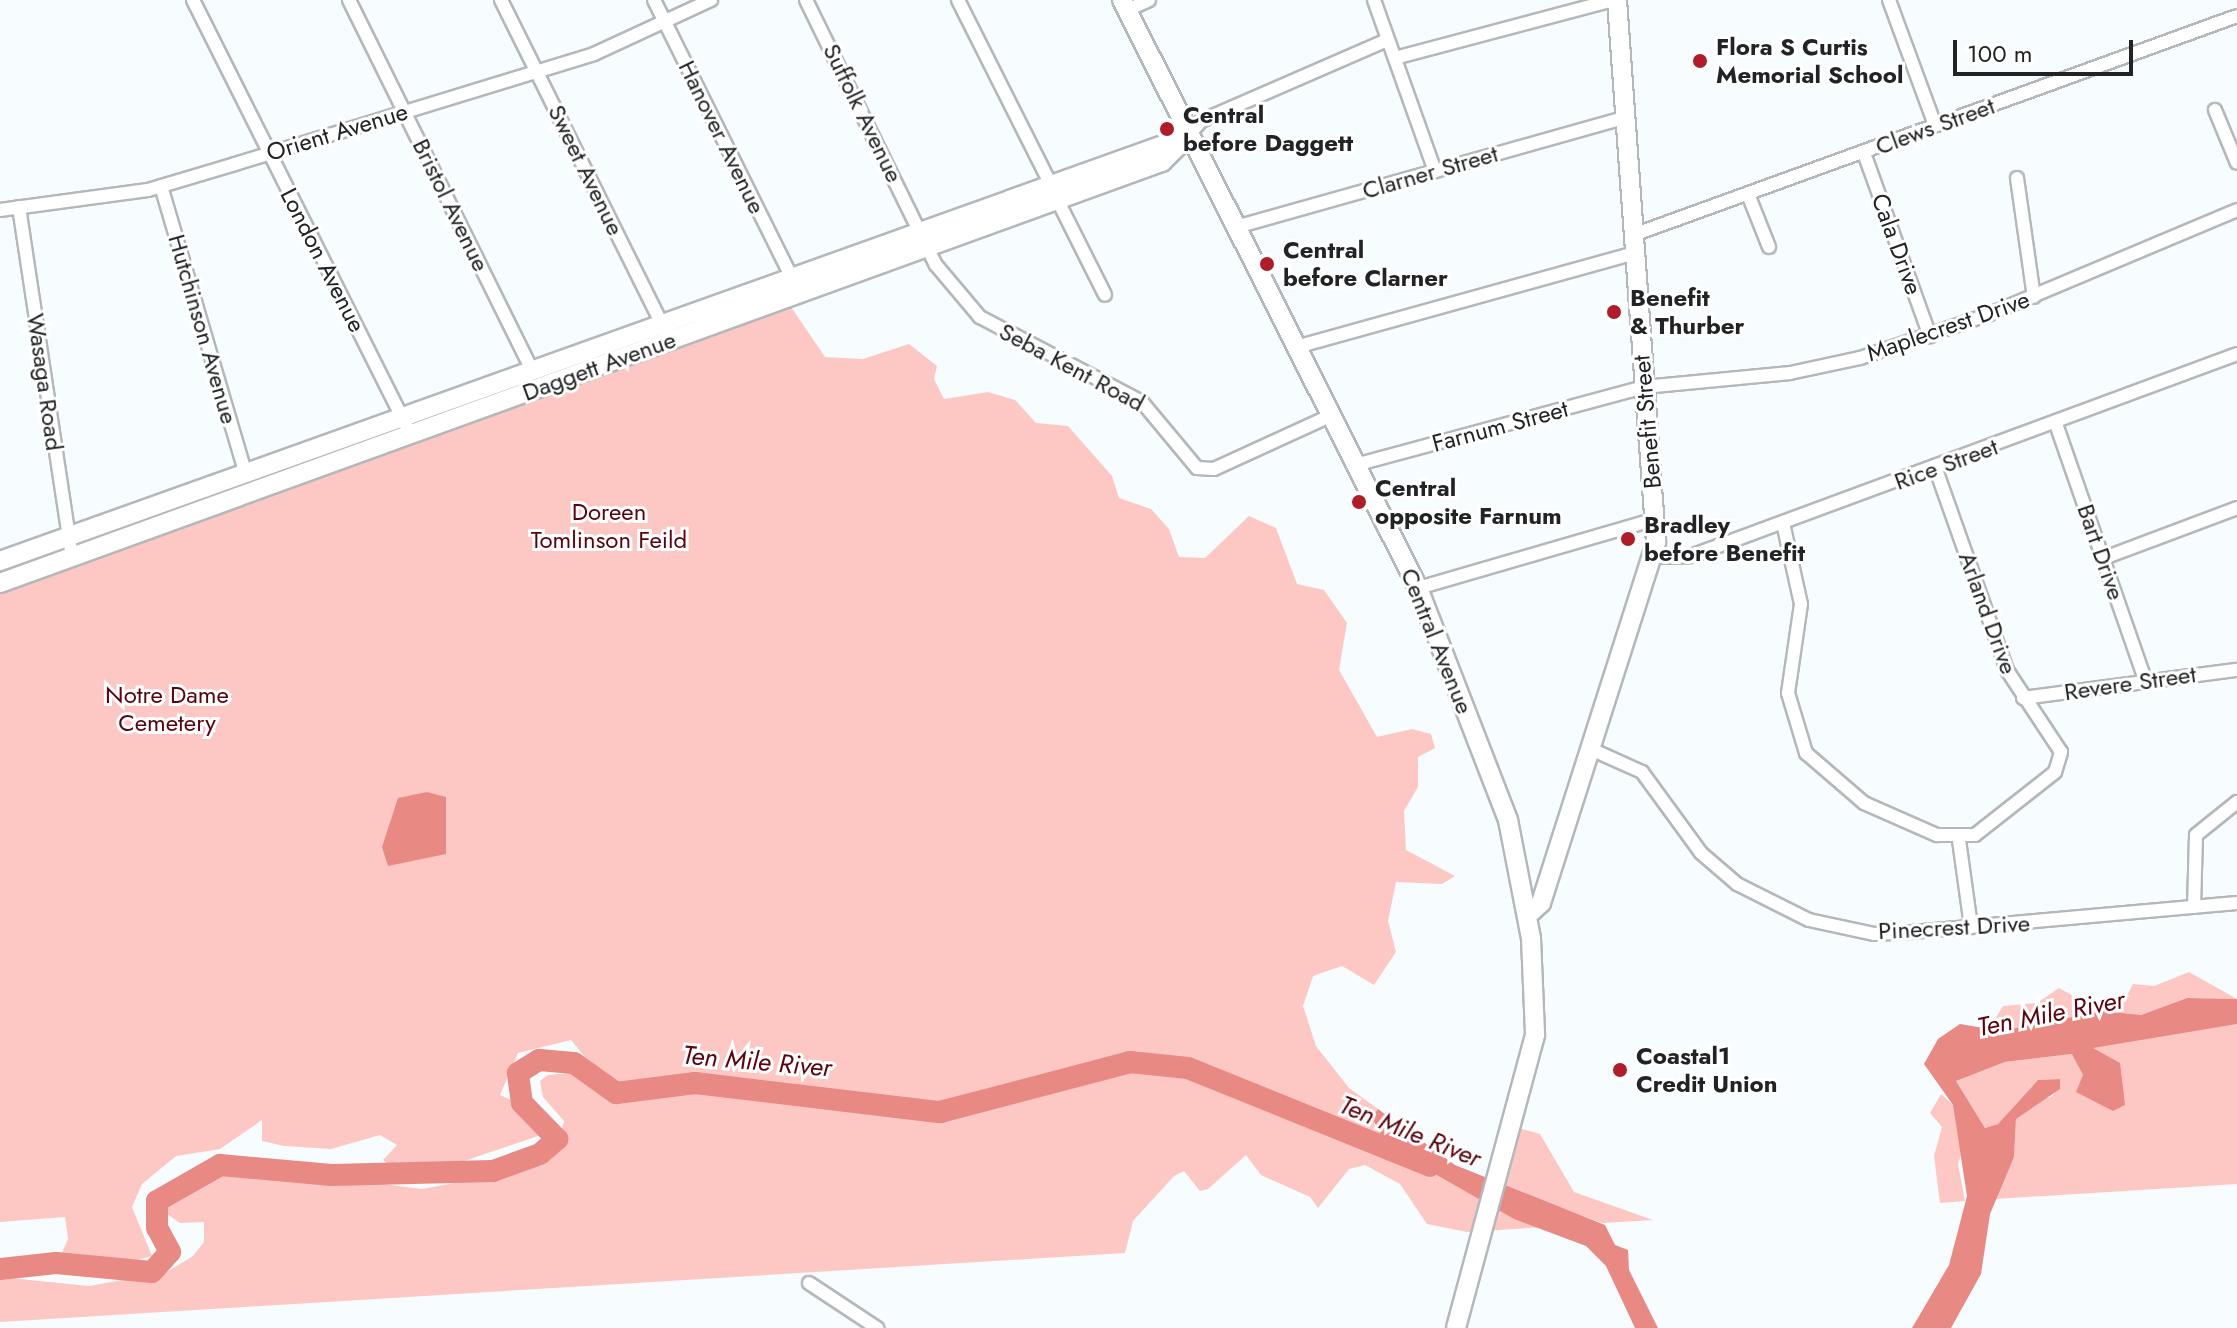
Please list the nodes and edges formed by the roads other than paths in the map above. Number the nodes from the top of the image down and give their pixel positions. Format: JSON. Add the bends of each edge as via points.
{"nodes":[{"id":1,"x":193,"y":0,"type":"edge"},
{"id":2,"x":349,"y":0,"type":"edge"},
{"id":3,"x":501,"y":0,"type":"edge"},
{"id":4,"x":654,"y":0,"type":"edge"},
{"id":5,"x":711,"y":0,"type":"edge"},
{"id":6,"x":806,"y":0,"type":"edge"},
{"id":7,"x":958,"y":0,"type":"edge"},
{"id":8,"x":1149,"y":0,"type":"edge"},
{"id":9,"x":1374,"y":0,"type":"edge"},
{"id":10,"x":1615,"y":0,"type":"edge"},
{"id":11,"x":1891,"y":1,"type":"edge"},
{"id":12,"x":1124,"y":5,"type":"edge"},
{"id":13,"x":2237,"y":16,"type":"edge"},
{"id":14,"x":666,"y":24,"type":"junction"},
{"id":15,"x":1387,"y":40,"type":"junction"},
{"id":16,"x":1395,"y":58,"type":"junction"},
{"id":17,"x":537,"y":72,"type":"junction"},
{"id":18,"x":2215,"y":110,"type":"dead end"},
{"id":19,"x":405,"y":111,"type":"junction"},
{"id":20,"x":1625,"y":118,"type":"junction"},
{"id":21,"x":1935,"y":125,"type":"junction"},
{"id":22,"x":1188,"y":136,"type":"junction"},
{"id":23,"x":270,"y":153,"type":"junction"},
{"id":24,"x":1864,"y":153,"type":"junction"},
{"id":25,"x":2237,"y":163,"type":"edge"},
{"id":26,"x":1435,"y":171,"type":"junction"},
{"id":27,"x":2017,"y":178,"type":"dead end"},
{"id":28,"x":1049,"y":181,"type":"junction"},
{"id":29,"x":161,"y":186,"type":"junction"},
{"id":30,"x":1748,"y":194,"type":"junction"},
{"id":31,"x":1057,"y":199,"type":"junction"},
{"id":32,"x":19,"y":207,"type":"junction"},
{"id":33,"x":0,"y":210,"type":"edge"},
{"id":34,"x":2237,"y":210,"type":"edge"},
{"id":35,"x":920,"y":227,"type":"junction"},
{"id":36,"x":1236,"y":227,"type":"junction"},
{"id":37,"x":1634,"y":244,"type":"junction"},
{"id":38,"x":929,"y":246,"type":"junction"},
{"id":39,"x":1769,"y":247,"type":"dead end"},
{"id":40,"x":790,"y":274,"type":"junction"},
{"id":41,"x":1105,"y":295,"type":"dead end"},
{"id":42,"x":2034,"y":297,"type":"junction"},
{"id":43,"x":661,"y":320,"type":"junction"},
{"id":44,"x":1930,"y":336,"type":"junction"},
{"id":45,"x":669,"y":340,"type":"junction"},
{"id":46,"x":1296,"y":347,"type":"junction"},
{"id":47,"x":2237,"y":354,"type":"edge"},
{"id":48,"x":531,"y":368,"type":"junction"},
{"id":49,"x":1644,"y":387,"type":"junction"},
{"id":50,"x":400,"y":414,"type":"junction"},
{"id":51,"x":1330,"y":416,"type":"junction"},
{"id":52,"x":2056,"y":424,"type":"junction"},
{"id":53,"x":410,"y":434,"type":"junction"},
{"id":54,"x":1355,"y":465,"type":"junction"},
{"id":55,"x":1935,"y":467,"type":"junction"},
{"id":56,"x":245,"y":472,"type":"junction"},
{"id":57,"x":2237,"y":508,"type":"edge"},
{"id":58,"x":1655,"y":519,"type":"junction"},
{"id":59,"x":1783,"y":523,"type":"junction"},
{"id":60,"x":68,"y":536,"type":"junction"},
{"id":61,"x":72,"y":557,"type":"junction"},
{"id":62,"x":1652,"y":557,"type":"junction"},
{"id":63,"x":2104,"y":558,"type":"junction"},
{"id":64,"x":0,"y":561,"type":"edge"},
{"id":65,"x":0,"y":583,"type":"edge"},
{"id":66,"x":1418,"y":588,"type":"junction"},
{"id":67,"x":2237,"y":670,"type":"edge"},
{"id":68,"x":2145,"y":680,"type":"junction"},
{"id":69,"x":2023,"y":698,"type":"junction"},
{"id":70,"x":1593,"y":750,"type":"junction"},
{"id":71,"x":2237,"y":802,"type":"edge"},
{"id":72,"x":1959,"y":840,"type":"junction"},
{"id":73,"x":2237,"y":903,"type":"edge"},
{"id":74,"x":2194,"y":907,"type":"junction"},
{"id":75,"x":1527,"y":916,"type":"junction"},
{"id":76,"x":1971,"y":927,"type":"junction"},
{"id":77,"x":809,"y":1283,"type":"dead end"},
{"id":78,"x":877,"y":1328,"type":"edge"},
{"id":79,"x":1456,"y":1328,"type":"edge"}],
"edges":[{"from":1,"to":23,"type":"street","name":"London Avenue"},
{"from":2,"to":19,"type":"street","name":"Bristol Avenue"},
{"from":3,"to":17,"type":"street","name":"Sweet Avenue"},
{"from":4,"to":14,"type":"street","name":"Hanover Avenue"},
{"from":5,"to":14,"type":"street","name":"Orient Avenue"},
{"from":6,"to":35,"type":"street","name":"Suffolk Avenue"},
{"from":7,"to":28,"type":"street"},
{"from":8,"to":12,"type":"street"},
{"from":9,"to":15,"type":"street"},
{"from":10,"to":16,"type":"street"},
{"from":10,"to":20,"type":"street","name":"Benefit Street"},
{"from":11,"to":21,"type":"street"},
{"from":12,"to":22,"type":"street","name":"Central Avenue"},
{"from":13,"to":21,"type":"street","name":"Clews Street"},
{"from":14,"to":17,"type":"street","name":"Orient Avenue"},
{"from":14,"to":40,"type":"street","name":"Hanover Avenue"},
{"from":15,"to":16,"type":"street"},
{"from":15,"to":22,"type":"street","name":"Daggett Avenue","via":[[1201,121]]},
{"from":16,"to":26,"type":"street"},
{"from":17,"to":19,"type":"street","name":"Orient Avenue"},
{"from":17,"to":43,"type":"street","name":"Sweet Avenue"},
{"from":18,"to":25,"type":"street"},
{"from":19,"to":23,"type":"street","name":"Orient Avenue"},
{"from":19,"to":48,"type":"street","name":"Bristol Avenue"},
{"from":20,"to":26,"type":"street","name":"Clarner Street"},
{"from":20,"to":37,"type":"street","name":"Benefit Street"},
{"from":21,"to":24,"type":"street","name":"Clews Street"},
{"from":22,"to":28,"type":"street","name":"Daggett Avenue"},
{"from":22,"to":31,"type":"street","name":"Daggett Avenue","via":[[1172,157]]},
{"from":22,"to":36,"type":"street","name":"Central Avenue"},
{"from":23,"to":29,"type":"street","name":"Orient Avenue"},
{"from":23,"to":50,"type":"street","name":"London Avenue"},
{"from":24,"to":30,"type":"street","name":"Clews Street"},
{"from":24,"to":44,"type":"street","name":"Cala Drive"},
{"from":26,"to":36,"type":"street","name":"Clarner Street"},
{"from":27,"to":42,"type":"street"},
{"from":28,"to":35,"type":"street","name":"Daggett Avenue"},
{"from":29,"to":32,"type":"street","name":"Orient Avenue"},
{"from":29,"to":56,"type":"street","name":"Hutchinson Avenue"},
{"from":30,"to":37,"type":"street","name":"Clews Street"},
{"from":30,"to":39,"type":"street"},
{"from":31,"to":38,"type":"street","name":"Daggett Avenue"},
{"from":31,"to":41,"type":"street"},
{"from":32,"to":33,"type":"street","name":"Orient Avenue"},
{"from":32,"to":60,"type":"street","name":"Wasaga Road"},
{"from":34,"to":42,"type":"street","name":"Maplecrest Drive"},
{"from":35,"to":38,"type":"street","name":"Seba Kent Road"},
{"from":35,"to":40,"type":"street","name":"Daggett Avenue"},
{"from":36,"to":46,"type":"street","name":"Central Avenue"},
{"from":37,"to":46,"type":"street","name":"Clews Street"},
{"from":37,"to":49,"type":"street","name":"Benefit Street"},
{"from":38,"to":45,"type":"street","name":"Daggett Avenue"},
{"from":38,"to":51,"type":"street","name":"Seba Kent Road","via":[[947,282],[980,317],[1142,402],[1197,468],[1214,469]]},
{"from":40,"to":43,"type":"street","name":"Daggett Avenue"},
{"from":42,"to":44,"type":"street","name":"Maplecrest Drive"},
{"from":43,"to":45,"type":"street","name":"Sweet Avenue"},
{"from":43,"to":48,"type":"street","name":"Daggett Avenue"},
{"from":44,"to":49,"type":"street","name":"Maplecrest Drive","via":[[1790,373]]},
{"from":45,"to":53,"type":"street","name":"Daggett Avenue"},
{"from":46,"to":51,"type":"street","name":"Central Avenue"},
{"from":47,"to":52,"type":"street","name":"Rice Street"},
{"from":48,"to":50,"type":"street","name":"Daggett Avenue"},
{"from":49,"to":54,"type":"street","name":"Farnum Street"},
{"from":49,"to":58,"type":"street","name":"Benefit Street"},
{"from":50,"to":53,"type":"street","name":"London Avenue"},
{"from":50,"to":56,"type":"street","name":"Daggett Avenue"},
{"from":51,"to":54,"type":"street","name":"Central Avenue"},
{"from":52,"to":55,"type":"street","name":"Rice Street"},
{"from":52,"to":63,"type":"street","name":"Bart Drive"},
{"from":53,"to":61,"type":"street","name":"Daggett Avenue"},
{"from":54,"to":66,"type":"street","name":"Central Avenue"},
{"from":55,"to":59,"type":"street","name":"Rice Street"},
{"from":55,"to":69,"type":"street","name":"Arland Drive"},
{"from":56,"to":60,"type":"street","name":"Daggett Avenue"},
{"from":57,"to":63,"type":"street"},
{"from":58,"to":62,"type":"street","name":"Benefit Street"},
{"from":58,"to":66,"type":"street"},
{"from":59,"to":62,"type":"street","name":"Rice Street","via":[[1681,559]]},
{"from":59,"to":72,"type":"street","via":[[1801,604],[1788,693],[1806,753],[1855,798]]},
{"from":60,"to":61,"type":"street","name":"Wasaga Road"},
{"from":60,"to":64,"type":"street","name":"Daggett Avenue"},
{"from":61,"to":65,"type":"street","name":"Daggett Avenue"},
{"from":62,"to":70,"type":"street","name":"Benefit Street"},
{"from":63,"to":68,"type":"street","name":"Bart Drive"},
{"from":66,"to":75,"type":"street","name":"Central Avenue","via":[[1508,820]]},
{"from":67,"to":68,"type":"street","name":"Revere Street"},
{"from":68,"to":69,"type":"street","name":"Revere Street"},
{"from":69,"to":72,"type":"street","name":"Arland Drive","via":[[2056,741],[2060,765],[2002,819]]},
{"from":70,"to":75,"type":"street","name":"Benefit Street","via":[[1541,903]]},
{"from":70,"to":76,"type":"street","name":"Pinecrest Drive","via":[[1642,772],[1701,853],[1772,905],[1874,934]]},
{"from":71,"to":74,"type":"street","via":[[2196,835]]},
{"from":72,"to":76,"type":"street"},
{"from":73,"to":74,"type":"street","name":"Pinecrest Drive"},
{"from":74,"to":76,"type":"street","name":"Pinecrest Drive"},
{"from":75,"to":79,"type":"street","name":"Central Avenue","via":[[1535,1035]]},
{"from":77,"to":78,"type":"street"}]}
